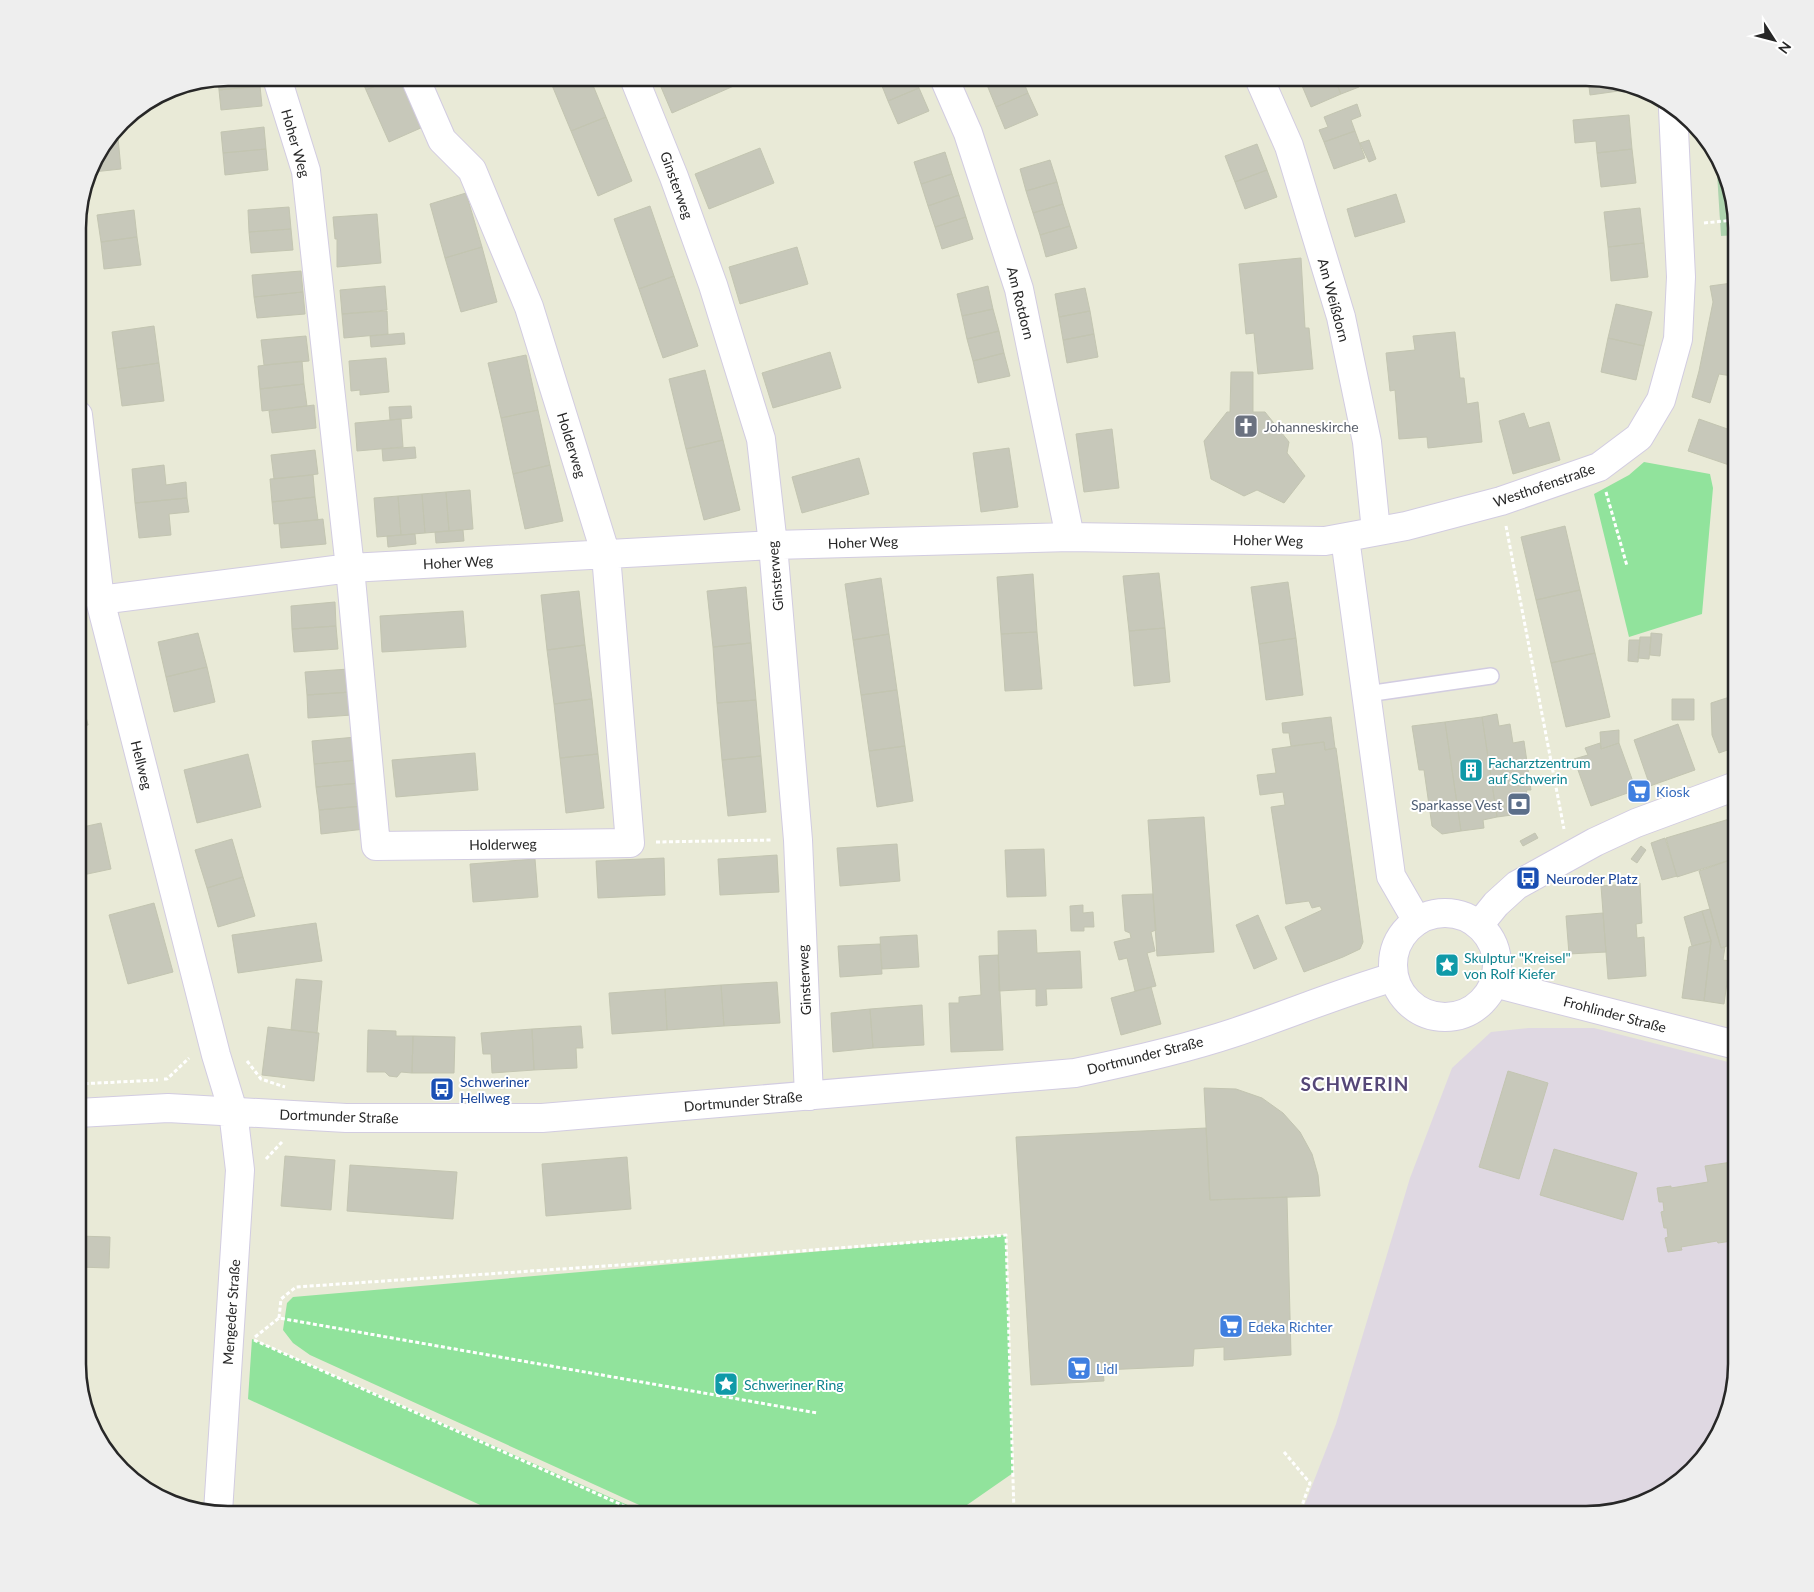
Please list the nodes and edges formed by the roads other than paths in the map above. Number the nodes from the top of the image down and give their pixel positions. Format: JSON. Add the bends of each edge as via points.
{"nodes":[{"id":1,"x":279,"y":86,"type":"edge"},
{"id":2,"x":418,"y":86,"type":"edge"},
{"id":3,"x":637,"y":86,"type":"edge"},
{"id":4,"x":947,"y":86,"type":"edge"},
{"id":5,"x":1263,"y":86,"type":"edge"},
{"id":6,"x":1673,"y":117,"type":"edge"},
{"id":7,"x":87,"y":491,"type":"edge"},
{"id":8,"x":1376,"y":531,"type":"junction"},
{"id":9,"x":1070,"y":537,"type":"junction"},
{"id":10,"x":1345,"y":538,"type":"junction"},
{"id":11,"x":773,"y":545,"type":"junction"},
{"id":12,"x":606,"y":555,"type":"junction"},
{"id":13,"x":350,"y":568,"type":"junction"},
{"id":14,"x":100,"y":600,"type":"junction"},
{"id":15,"x":1491,"y":676,"type":"dead end"},
{"id":16,"x":1367,"y":694,"type":"junction"},
{"id":17,"x":1727,"y":789,"type":"edge"},
{"id":18,"x":376,"y":846,"type":"joint"},
{"id":19,"x":1417,"y":921,"type":"junction"},
{"id":20,"x":1479,"y":925,"type":"junction"},
{"id":21,"x":1394,"y":977,"type":"junction"},
{"id":22,"x":1494,"y":983,"type":"junction"},
{"id":23,"x":1728,"y":1043,"type":"edge"},
{"id":24,"x":809,"y":1096,"type":"junction"},
{"id":25,"x":233,"y":1111,"type":"junction"},
{"id":26,"x":87,"y":1112,"type":"edge"},
{"id":27,"x":218,"y":1505,"type":"edge"}],
"edges":[{"from":1,"to":13,"type":"street","name":"Hoher Weg","via":[[306,171]]},
{"from":2,"to":12,"type":"street","name":"Holderweg","via":[[442,140],[472,170],[529,307]]},
{"from":3,"to":11,"type":"street","name":"Ginsterweg","via":[[709,276],[760,439]]},
{"from":4,"to":9,"type":"street","name":"Am Rotdorn","via":[[968,133],[1019,289]]},
{"from":5,"to":8,"type":"street","name":"Am Weißdorn","via":[[1289,146],[1341,317],[1366,442]]},
{"from":6,"to":8,"type":"street","name":"Westhofenstraße","via":[[1681,277],[1678,339],[1661,400],[1639,436],[1599,467],[1501,501]]},
{"from":7,"to":14,"type":"street","name":"Hellweg"},
{"from":8,"to":10,"type":"street","name":"Hoher Weg"},
{"from":9,"to":10,"type":"street","name":"Hoher Weg","via":[[1325,542]]},
{"from":9,"to":11,"type":"street","name":"Hoher Weg"},
{"from":10,"to":16,"type":"street"},
{"from":11,"to":12,"type":"street","name":"Hoher Weg"},
{"from":11,"to":24,"type":"street","name":"Ginsterweg","via":[[798,840]]},
{"from":12,"to":13,"type":"street","name":"Hoher Weg"},
{"from":12,"to":18,"type":"street","name":"Holderweg","via":[[630,843]]},
{"from":13,"to":14,"type":"street","name":"Hoher Weg"},
{"from":13,"to":18,"type":"street","name":"Hoher Weg"},
{"from":14,"to":25,"type":"street","name":"Hellweg"},
{"from":15,"to":16,"type":"lane"},
{"from":16,"to":19,"type":"street","via":[[1391,876]]},
{"from":17,"to":20,"type":"street","via":[[1636,823],[1573,854],[1517,885]]},
{"from":19,"to":20,"type":"street","via":[[1449,912]]},
{"from":19,"to":21,"type":"street","via":[[1397,944],[1393,960]]},
{"from":20,"to":22,"type":"street","via":[[1497,955]]},
{"from":21,"to":22,"type":"street","via":[[1416,1008],[1446,1017],[1467,1012],[1478,1005]]},
{"from":21,"to":24,"type":"street","name":"Dortmunder Straße","via":[[1232,1033],[1075,1073]]},
{"from":22,"to":23,"type":"street","name":"Frohlinder Straße"},
{"from":24,"to":25,"type":"street","name":"Dortmunder Straße","via":[[542,1118],[346,1118]]},
{"from":25,"to":26,"type":"street","name":"Dortmunder Straße","via":[[168,1108]]},
{"from":25,"to":27,"type":"street","name":"Mengeder Straße","via":[[240,1170]]}]}
